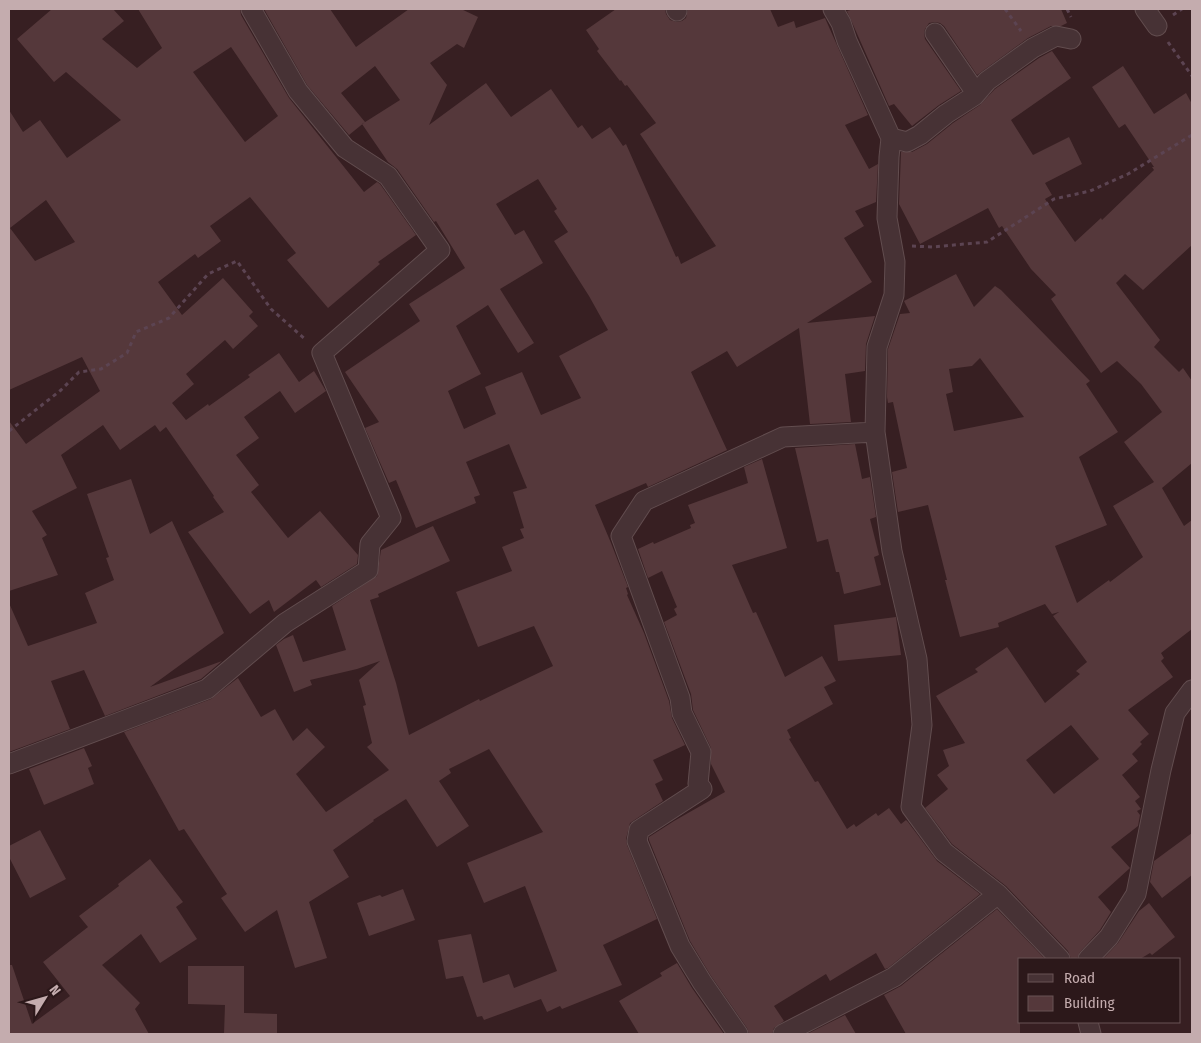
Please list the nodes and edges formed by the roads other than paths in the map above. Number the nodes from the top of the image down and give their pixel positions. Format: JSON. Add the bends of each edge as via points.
{"nodes":[{"id":1,"x":251,"y":9,"type":"edge"},
{"id":2,"x":832,"y":9,"type":"edge"},
{"id":3,"x":1145,"y":9,"type":"edge"},
{"id":4,"x":1157,"y":26,"type":"road end"},
{"id":5,"x":934,"y":33,"type":"dead end"},
{"id":6,"x":1071,"y":39,"type":"dead end"},
{"id":7,"x":976,"y":93,"type":"junction"},
{"id":8,"x":891,"y":138,"type":"junction"},
{"id":9,"x":875,"y":432,"type":"junction"},
{"id":10,"x":1192,"y":690,"type":"edge"},
{"id":11,"x":9,"y":764,"type":"edge"},
{"id":12,"x":998,"y":894,"type":"junction"},
{"id":13,"x":1059,"y":958,"type":"edge"},
{"id":14,"x":1089,"y":958,"type":"edge"},
{"id":15,"x":738,"y":1034,"type":"edge"},
{"id":16,"x":783,"y":1034,"type":"edge"}],
"edges":[{"from":1,"to":11,"type":"street","via":[[298,91],[345,148],[388,176],[440,250],[322,353],[391,518],[370,544],[368,570],[285,623],[207,688]]},
{"from":2,"to":8,"type":"street"},
{"from":3,"to":4,"type":"street"},
{"from":5,"to":7,"type":"street"},
{"from":6,"to":7,"type":"street","via":[[1056,36],[1033,48],[987,81]]},
{"from":7,"to":8,"type":"street","via":[[907,142]]},
{"from":8,"to":9,"type":"street","via":[[887,218],[896,262],[894,296],[877,347]]},
{"from":9,"to":12,"type":"street","via":[[892,551],[917,659],[922,725],[911,807],[944,852]]},
{"from":9,"to":15,"type":"street","via":[[783,437],[644,501],[621,536],[680,698],[682,713],[701,752],[698,784],[702,789],[640,830],[637,841],[680,946]]},
{"from":10,"to":14,"type":"street","via":[[1175,713],[1136,894],[1109,936]]},
{"from":12,"to":13,"type":"street"},
{"from":12,"to":16,"type":"street","via":[[894,977]]}]}
